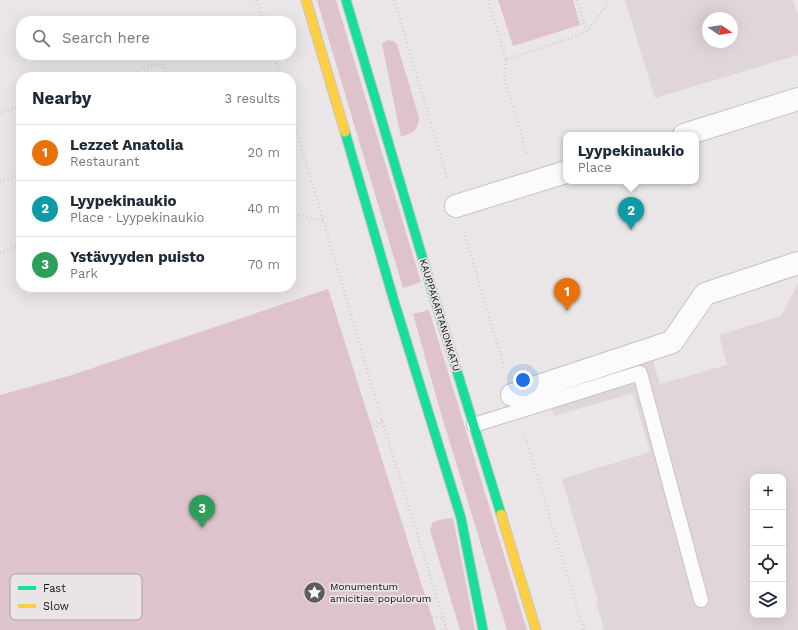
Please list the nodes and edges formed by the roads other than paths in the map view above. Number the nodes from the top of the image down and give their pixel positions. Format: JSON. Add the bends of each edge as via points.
{"nodes":[{"id":1,"x":306,"y":0,"type":"edge"},
{"id":2,"x":346,"y":0,"type":"edge"},
{"id":3,"x":798,"y":99,"type":"edge"},
{"id":4,"x":694,"y":132,"type":"edge"},
{"id":5,"x":563,"y":173,"type":"edge"},
{"id":6,"x":456,"y":206,"type":"road end"},
{"id":7,"x":798,"y":263,"type":"edge"},
{"id":8,"x":514,"y":403,"type":"junction"},
{"id":9,"x":474,"y":425,"type":"junction"},
{"id":10,"x":701,"y":600,"type":"dead end"},
{"id":11,"x":483,"y":630,"type":"edge"},
{"id":12,"x":536,"y":630,"type":"edge"}],
"edges":[{"from":1,"to":11,"type":"main road","via":[[461,518]]},
{"from":2,"to":9,"type":"main road","name":"KAUPPAKARTANONKATU"},
{"from":3,"to":4,"type":"street"},
{"from":5,"to":6,"type":"street"},
{"from":7,"to":8,"type":"street","via":[[705,294],[672,342]]},
{"from":8,"to":9,"type":"lane"},
{"from":8,"to":10,"type":"lane","via":[[640,373]]},
{"from":9,"to":12,"type":"main road","name":"KAUPPAKARTANONKATU"}]}
